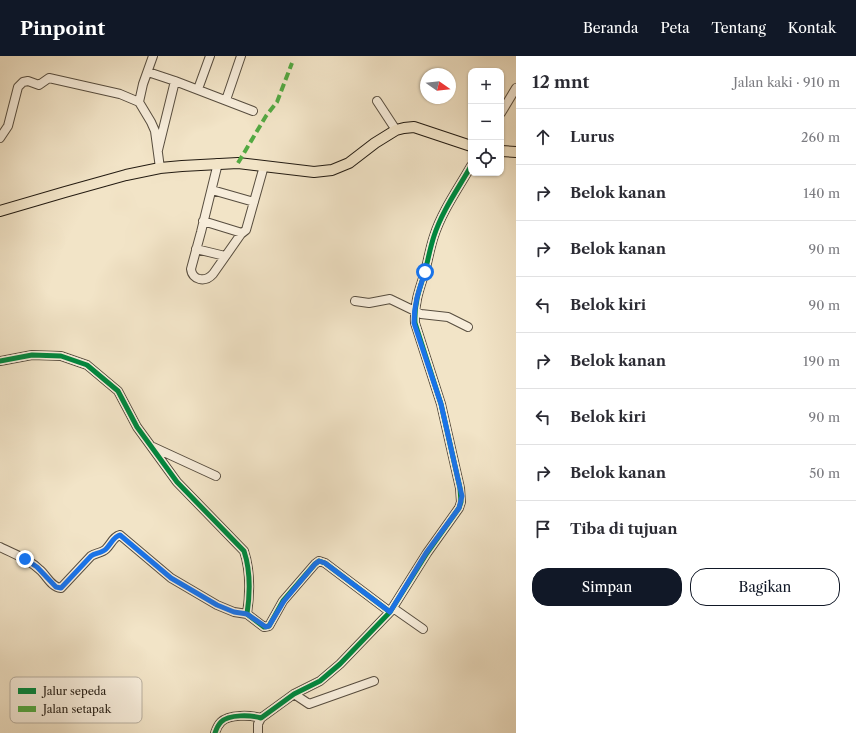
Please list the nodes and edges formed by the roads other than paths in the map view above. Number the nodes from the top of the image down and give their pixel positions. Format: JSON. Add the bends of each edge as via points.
{"nodes":[{"id":1,"x":153,"y":56,"type":"edge"},
{"id":2,"x":210,"y":56,"type":"edge"},
{"id":3,"x":241,"y":56,"type":"edge"},
{"id":4,"x":148,"y":72,"type":"junction"},
{"id":5,"x":175,"y":81,"type":"junction"},
{"id":6,"x":516,"y":88,"type":"edge"},
{"id":7,"x":198,"y":89,"type":"junction"},
{"id":8,"x":226,"y":100,"type":"junction"},
{"id":9,"x":377,"y":101,"type":"dead end"},
{"id":10,"x":139,"y":102,"type":"junction"},
{"id":11,"x":504,"y":108,"type":"edge"},
{"id":12,"x":253,"y":112,"type":"dead end"},
{"id":13,"x":396,"y":130,"type":"junction"},
{"id":14,"x":0,"y":138,"type":"edge"},
{"id":15,"x":468,"y":145,"type":"edge"},
{"id":16,"x":158,"y":150,"type":"junction"},
{"id":17,"x":504,"y":151,"type":"edge"},
{"id":18,"x":516,"y":152,"type":"edge"},
{"id":19,"x":218,"y":164,"type":"junction"},
{"id":20,"x":264,"y":166,"type":"junction"},
{"id":21,"x":160,"y":168,"type":"junction"},
{"id":22,"x":468,"y":171,"type":"edge"},
{"id":23,"x":212,"y":190,"type":"junction"},
{"id":24,"x":254,"y":202,"type":"junction"},
{"id":25,"x":0,"y":211,"type":"edge"},
{"id":26,"x":203,"y":221,"type":"junction"},
{"id":27,"x":242,"y":233,"type":"junction"},
{"id":28,"x":196,"y":249,"type":"junction"},
{"id":29,"x":225,"y":256,"type":"junction"},
{"id":30,"x":355,"y":301,"type":"dead end"},
{"id":31,"x":414,"y":312,"type":"junction"},
{"id":32,"x":468,"y":327,"type":"dead end"},
{"id":33,"x":0,"y":361,"type":"edge"},
{"id":34,"x":151,"y":447,"type":"junction"},
{"id":35,"x":216,"y":476,"type":"dead end"},
{"id":36,"x":0,"y":547,"type":"edge"},
{"id":37,"x":392,"y":610,"type":"junction"},
{"id":38,"x":247,"y":614,"type":"junction"},
{"id":39,"x":423,"y":629,"type":"dead end"},
{"id":40,"x":374,"y":682,"type":"dead end"},
{"id":41,"x":294,"y":694,"type":"junction"},
{"id":42,"x":261,"y":718,"type":"junction"},
{"id":43,"x":215,"y":733,"type":"edge"},
{"id":44,"x":258,"y":733,"type":"edge"}],
"edges":[{"from":1,"to":4,"type":"street"},
{"from":2,"to":7,"type":"street"},
{"from":3,"to":8,"type":"street"},
{"from":4,"to":5,"type":"street"},
{"from":4,"to":10,"type":"street"},
{"from":5,"to":7,"type":"street"},
{"from":5,"to":16,"type":"street"},
{"from":6,"to":11,"type":"street"},
{"from":7,"to":8,"type":"street"},
{"from":8,"to":12,"type":"street"},
{"from":9,"to":13,"type":"street"},
{"from":10,"to":14,"type":"street","via":[[120,94],[49,78],[39,85],[28,81],[22,82],[18,86],[8,126]]},
{"from":10,"to":16,"type":"street","via":[[152,122]]},
{"from":13,"to":15,"type":"main road","via":[[414,127]]},
{"from":13,"to":20,"type":"main road","via":[[349,163],[332,170],[314,172]]},
{"from":16,"to":21,"type":"street"},
{"from":17,"to":18,"type":"main road"},
{"from":19,"to":20,"type":"main road"},
{"from":19,"to":21,"type":"main road"},
{"from":19,"to":23,"type":"street"},
{"from":20,"to":24,"type":"street"},
{"from":21,"to":25,"type":"main road","via":[[126,175]]},
{"from":22,"to":31,"type":"street","via":[[444,211],[434,236]]},
{"from":23,"to":24,"type":"street"},
{"from":23,"to":26,"type":"street"},
{"from":24,"to":27,"type":"street","via":[[246,230]]},
{"from":26,"to":27,"type":"street"},
{"from":26,"to":28,"type":"street"},
{"from":27,"to":29,"type":"street"},
{"from":28,"to":29,"type":"street"},
{"from":28,"to":29,"type":"street","via":[[191,272],[195,277],[204,280],[210,278]]},
{"from":30,"to":31,"type":"street","via":[[369,303],[390,299]]},
{"from":31,"to":32,"type":"street","via":[[426,316],[452,318]]},
{"from":31,"to":37,"type":"street","via":[[414,323],[441,404],[461,502],[426,553]]},
{"from":33,"to":34,"type":"street","via":[[32,355],[61,356],[87,365],[118,391]]},
{"from":34,"to":35,"type":"street"},
{"from":34,"to":38,"type":"street","via":[[177,482],[244,552],[249,576]]},
{"from":36,"to":38,"type":"street","via":[[32,564],[51,583],[61,588],[91,556],[104,551],[116,536],[120,535],[171,578],[217,605]]},
{"from":37,"to":38,"type":"street","via":[[319,561],[284,601],[267,627]]},
{"from":37,"to":39,"type":"street"},
{"from":37,"to":41,"type":"street","via":[[340,664],[320,681]]},
{"from":40,"to":41,"type":"street","via":[[311,703]]},
{"from":41,"to":42,"type":"street"},
{"from":42,"to":43,"type":"street","via":[[241,716],[226,719],[221,722]]},
{"from":42,"to":44,"type":"street"}]}
